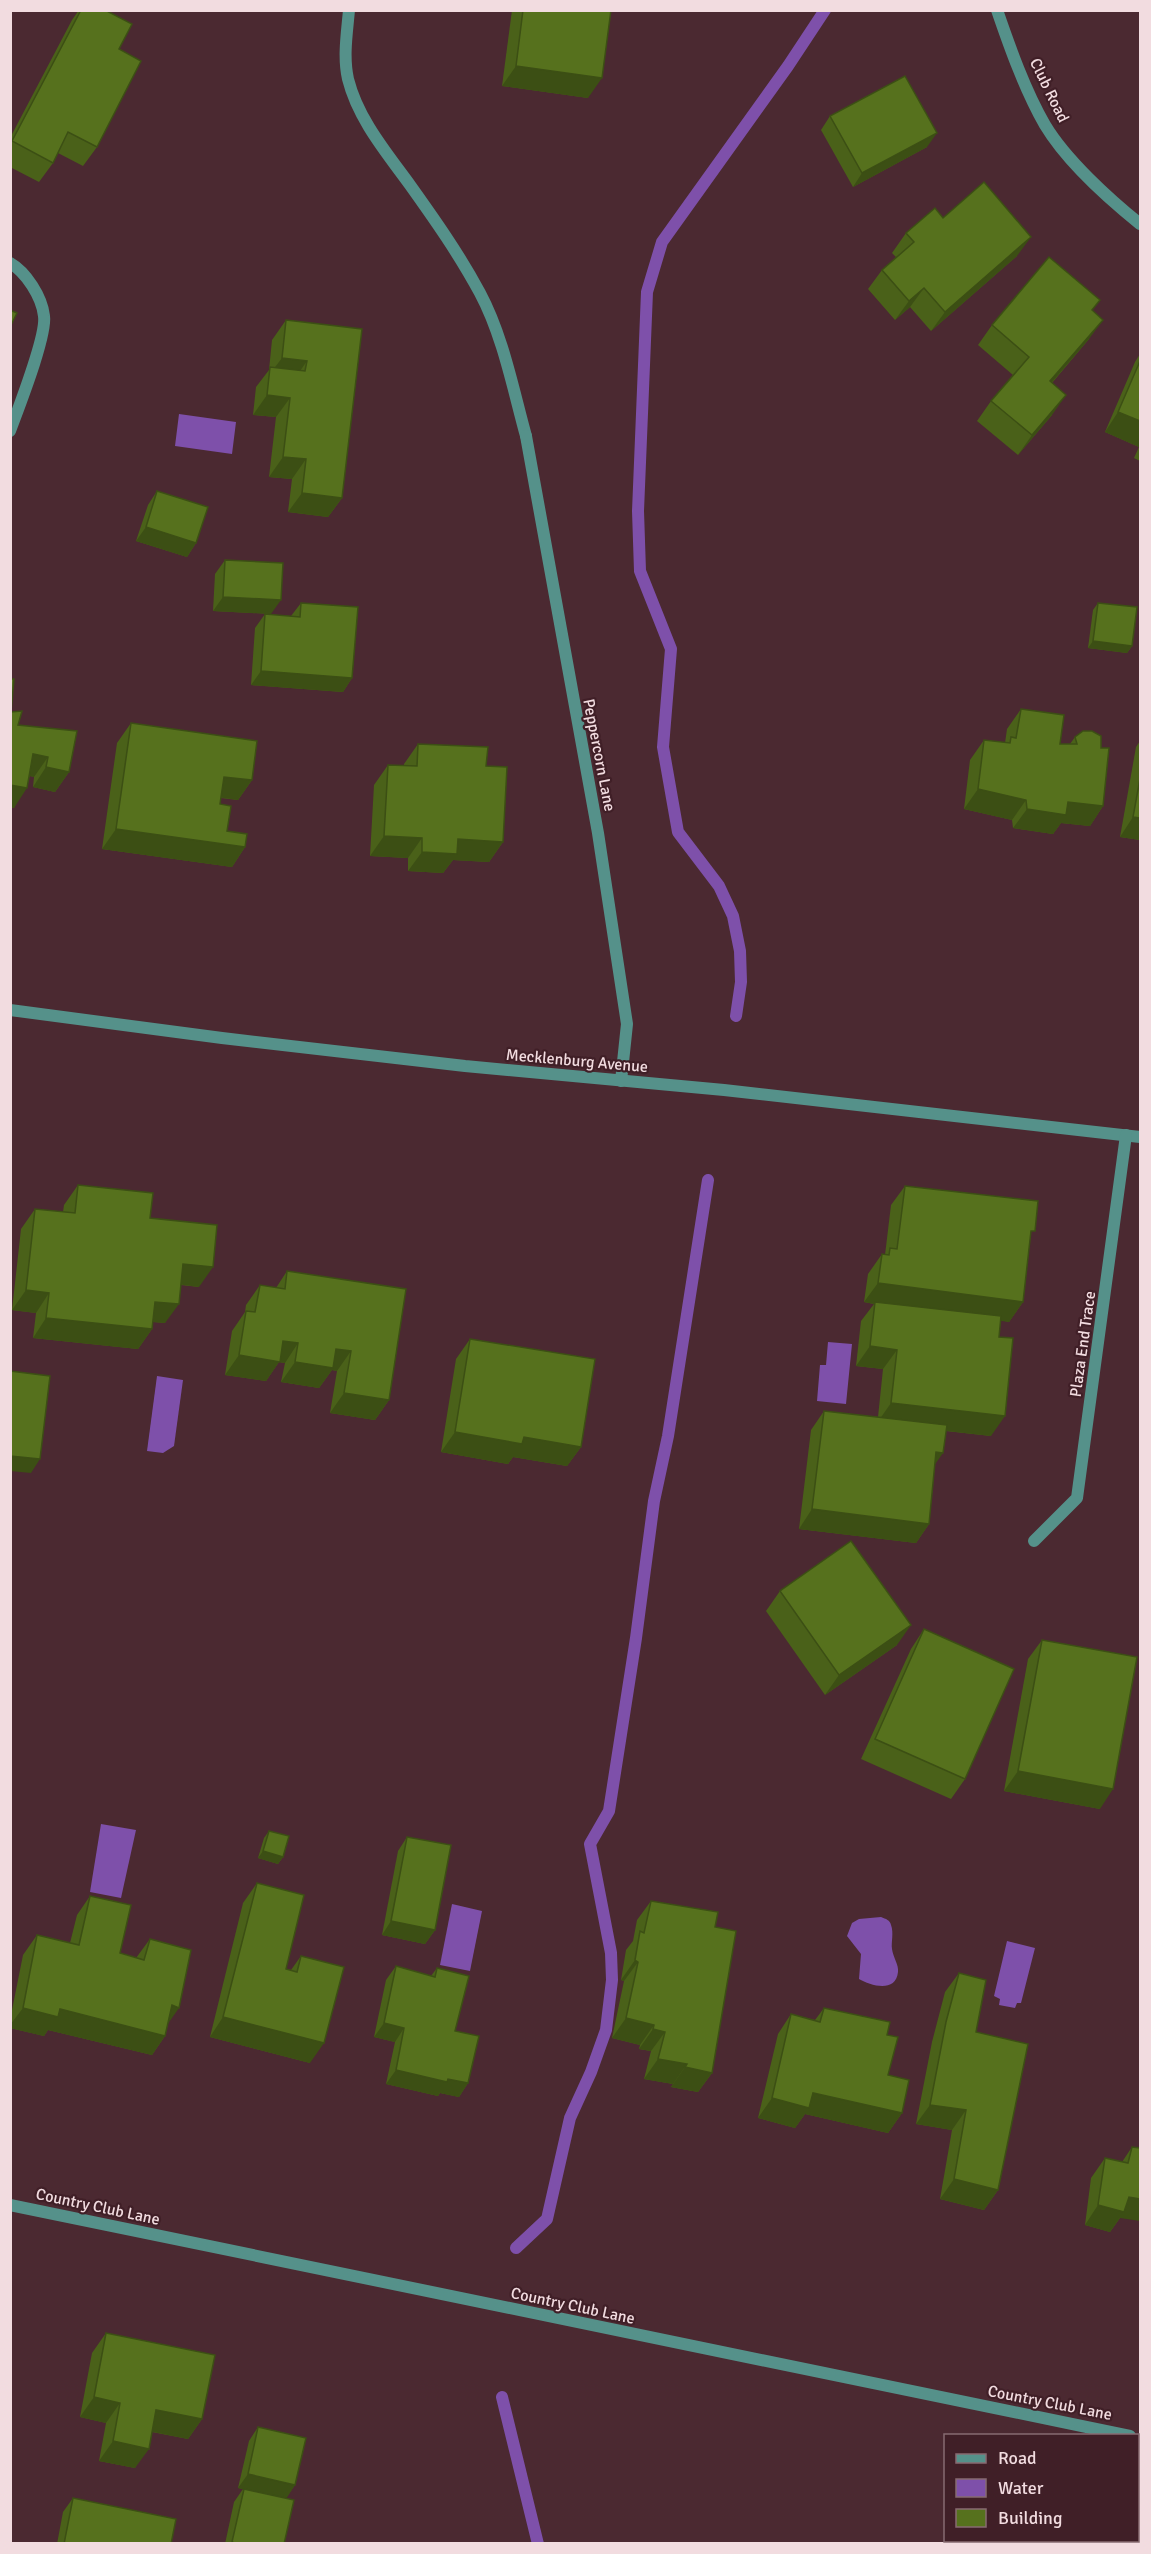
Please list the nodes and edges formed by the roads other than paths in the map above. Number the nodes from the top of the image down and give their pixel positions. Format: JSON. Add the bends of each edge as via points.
{"nodes":[{"id":1,"x":349,"y":10,"type":"edge"},
{"id":2,"x":997,"y":10,"type":"edge"},
{"id":3,"x":1140,"y":222,"type":"edge"},
{"id":4,"x":10,"y":263,"type":"edge"},
{"id":5,"x":10,"y":431,"type":"edge"},
{"id":6,"x":10,"y":1010,"type":"edge"},
{"id":7,"x":621,"y":1081,"type":"junction"},
{"id":8,"x":1126,"y":1134,"type":"junction"},
{"id":9,"x":1140,"y":1137,"type":"edge"},
{"id":10,"x":1034,"y":1541,"type":"dead end"},
{"id":11,"x":12,"y":2205,"type":"edge"},
{"id":12,"x":10,"y":2219,"type":"edge"},
{"id":13,"x":1120,"y":2434,"type":"edge"}],
"edges":[{"from":1,"to":7,"type":"street","name":"Peppercorn Lane","via":[[348,78],[360,113],[453,244],[481,296],[503,354],[526,436],[598,833],[627,1024]]},
{"from":2,"to":3,"type":"street","name":"Club Road","via":[[1046,126],[1104,194]]},
{"from":4,"to":5,"type":"street","via":[[18,267],[35,292],[45,317]]},
{"from":6,"to":7,"type":"street","name":"Mecklenburg Avenue","via":[[222,1038]]},
{"from":7,"to":8,"type":"street","name":"Mecklenburg Avenue"},
{"from":8,"to":9,"type":"street","name":"Mecklenburg Avenue"},
{"from":8,"to":10,"type":"street","name":"Plaza End Trace","via":[[1077,1498]]},
{"from":11,"to":12,"type":"street"},
{"from":11,"to":13,"type":"street","name":"Country Club Lane"}]}
